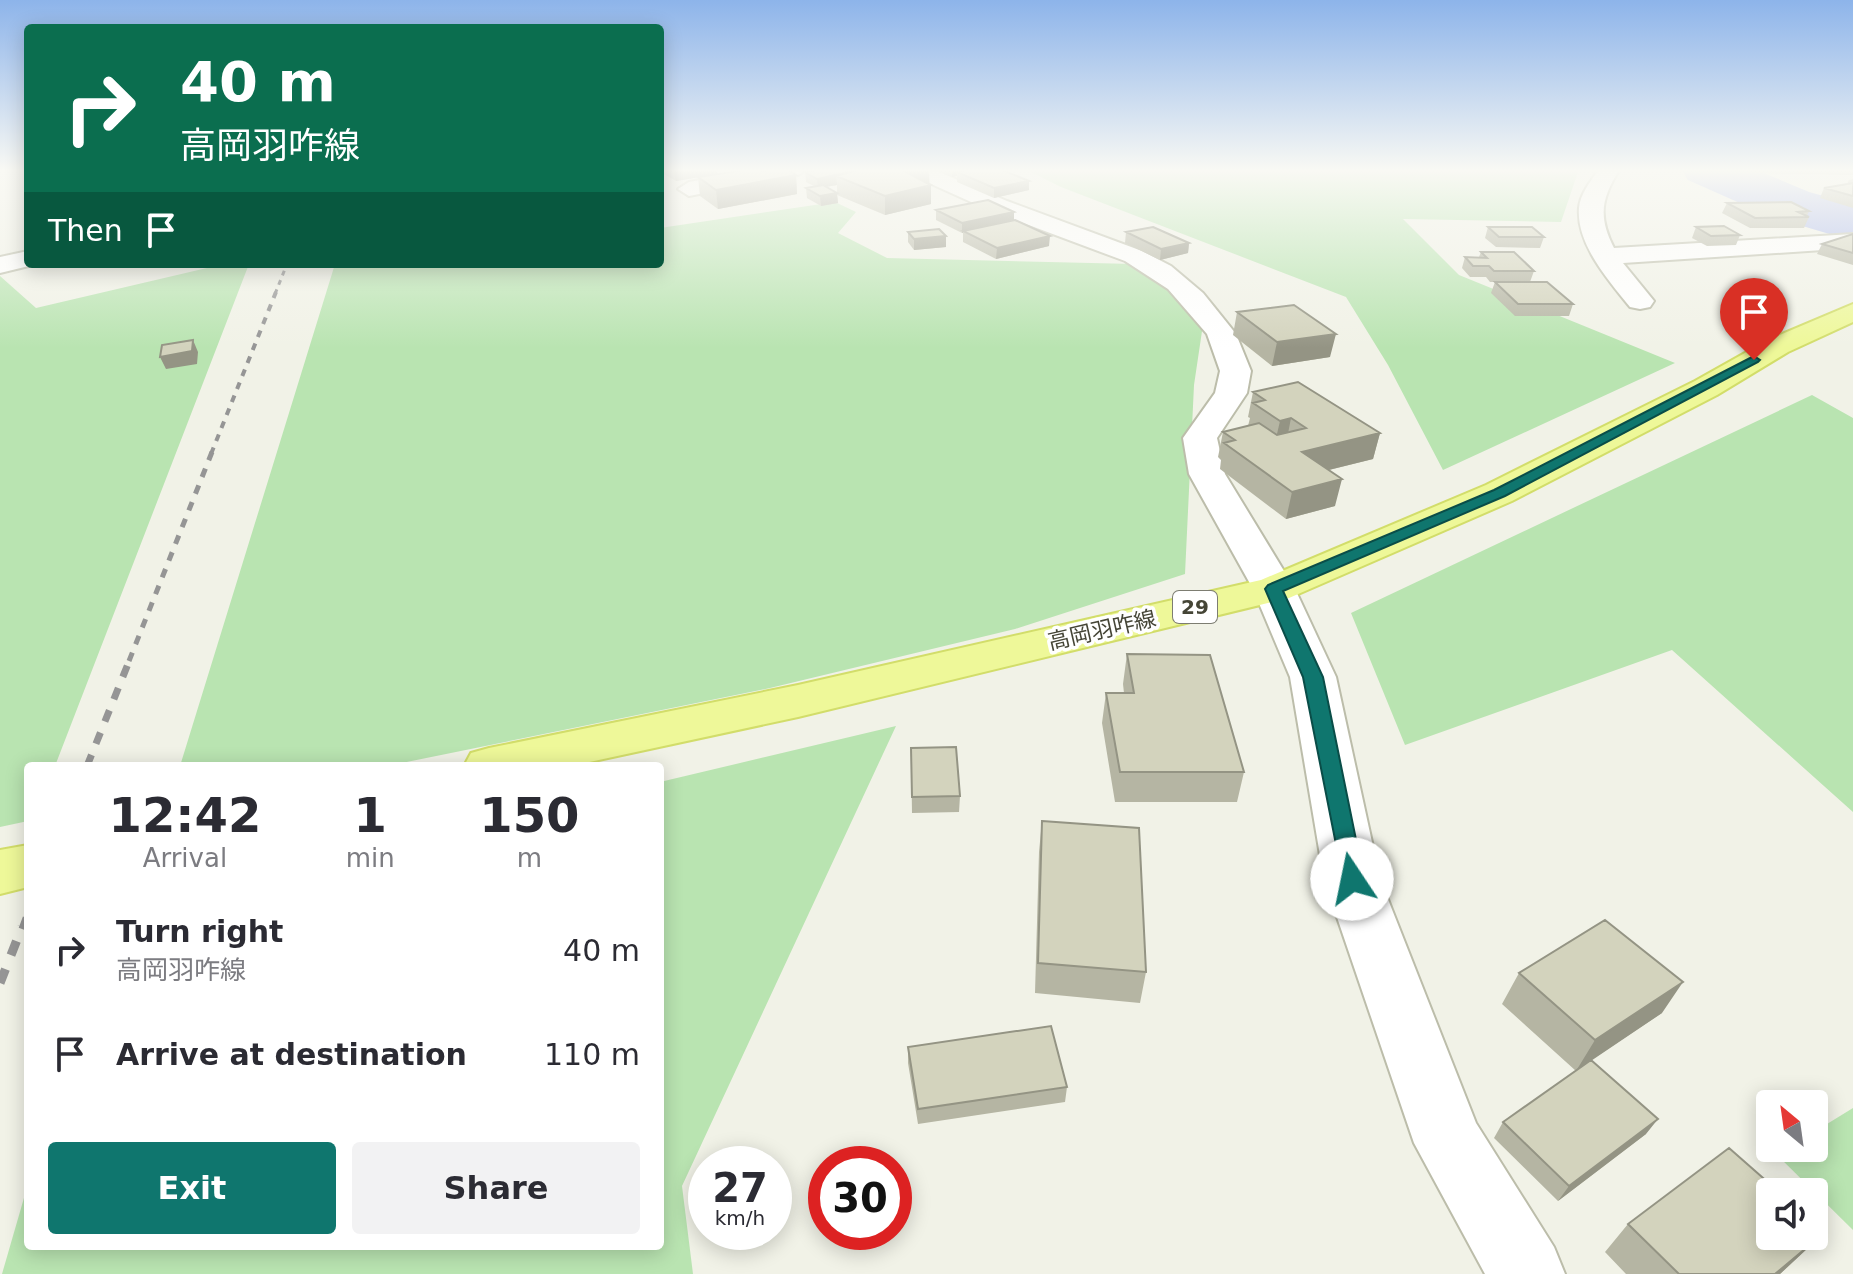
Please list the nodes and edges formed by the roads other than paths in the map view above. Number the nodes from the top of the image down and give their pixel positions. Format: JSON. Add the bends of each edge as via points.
{"nodes":[{"id":1,"x":1066,"y":228,"type":"edge"},
{"id":2,"x":1597,"y":228,"type":"edge"},
{"id":3,"x":1853,"y":241,"type":"edge"},
{"id":4,"x":1607,"y":256,"type":"junction"},
{"id":5,"x":24,"y":260,"type":"edge"},
{"id":6,"x":0,"y":265,"type":"edge"},
{"id":7,"x":1640,"y":301,"type":"dead end"},
{"id":8,"x":1853,"y":312,"type":"edge"},
{"id":9,"x":1274,"y":589,"type":"junction"},
{"id":10,"x":508,"y":762,"type":"edge"},
{"id":11,"x":24,"y":867,"type":"edge"},
{"id":12,"x":0,"y":872,"type":"edge"},
{"id":13,"x":1527,"y":1274,"type":"edge"}],
"edges":[{"from":1,"to":9,"type":"street","via":[[1151,264],[1219,329],[1235,360],[1234,387],[1200,438],[1207,474]]},
{"from":2,"to":4,"type":"street"},
{"from":3,"to":4,"type":"street"},
{"from":4,"to":7,"type":"street"},
{"from":5,"to":6,"type":"street"},
{"from":8,"to":9,"type":"main road","name":"高岡羽咋線","number":"29","via":[[1499,493]]},
{"from":9,"to":10,"type":"main road","name":"高岡羽咋線","number":"29","via":[[798,701]]},
{"from":9,"to":13,"type":"street","via":[[1313,677],[1352,879],[1449,1143]]},
{"from":11,"to":12,"type":"main road"}]}
